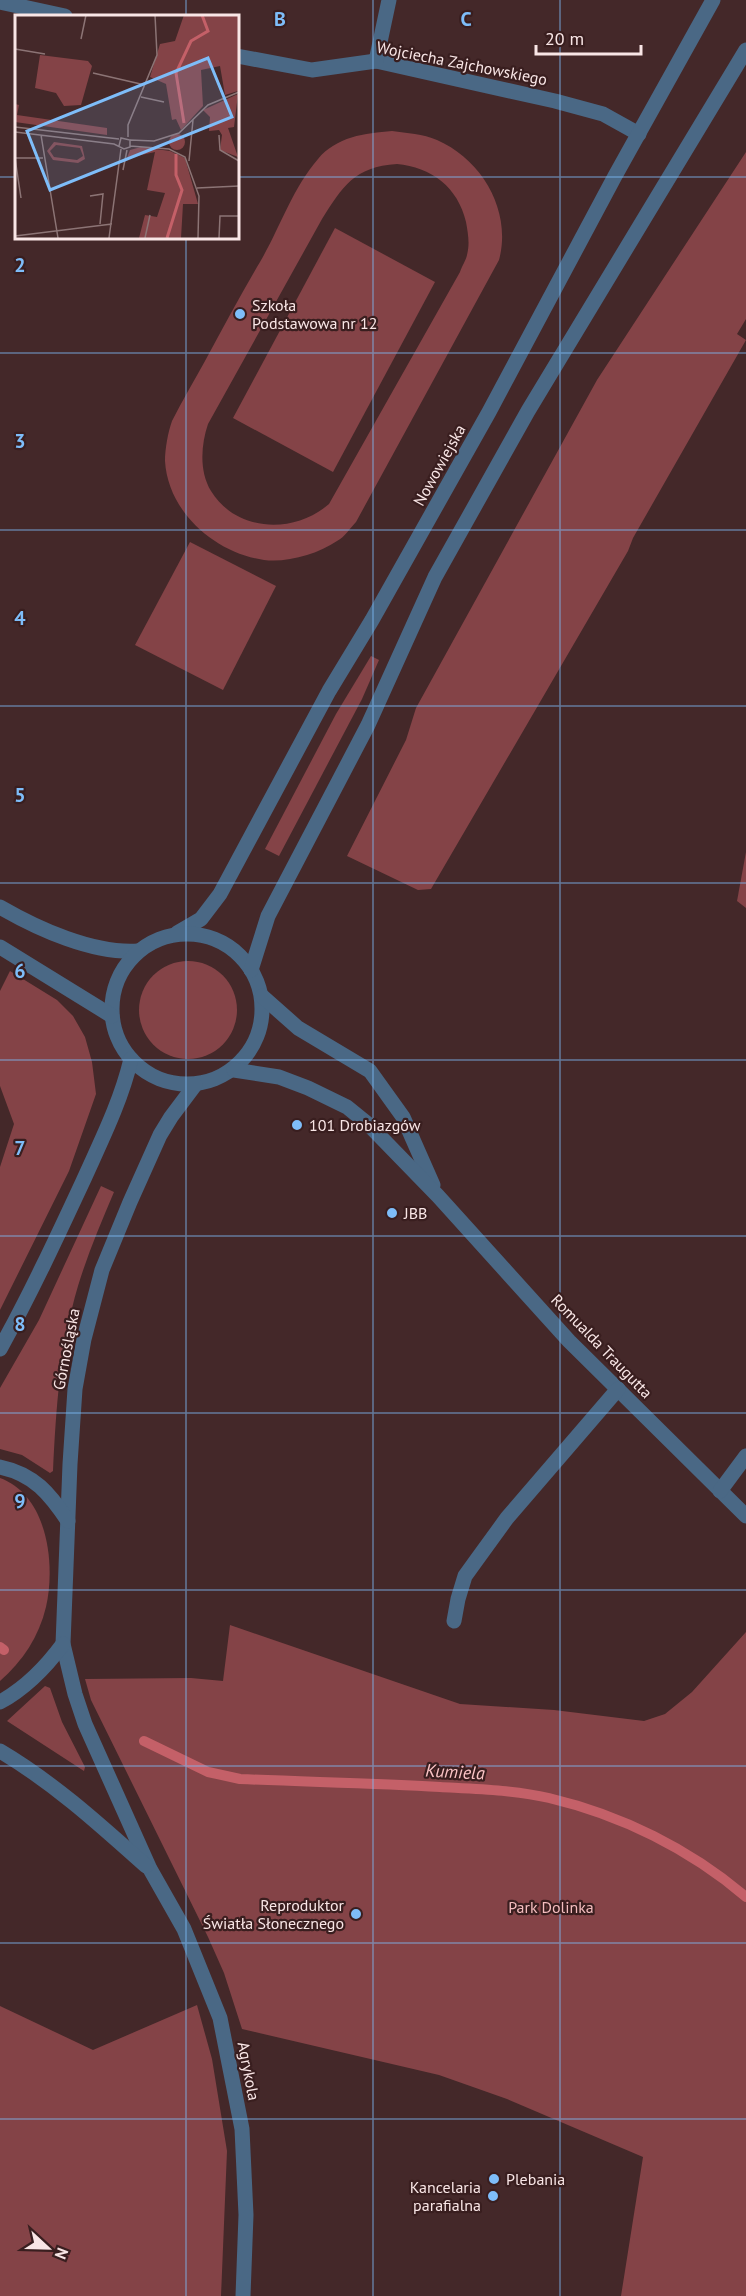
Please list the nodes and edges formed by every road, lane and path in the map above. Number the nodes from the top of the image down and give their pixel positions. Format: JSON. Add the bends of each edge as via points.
{"nodes":[{"id":1,"x":389,"y":0,"type":"edge"},
{"id":2,"x":713,"y":0,"type":"edge"},
{"id":3,"x":0,"y":2,"type":"edge"},
{"id":4,"x":60,"y":15,"type":"edge"},
{"id":5,"x":746,"y":50,"type":"edge"},
{"id":6,"x":238,"y":56,"type":"edge"},
{"id":7,"x":376,"y":61,"type":"junction"},
{"id":8,"x":639,"y":134,"type":"junction"},
{"id":9,"x":0,"y":907,"type":"edge"},
{"id":10,"x":177,"y":933,"type":"junction"},
{"id":11,"x":0,"y":947,"type":"edge"},
{"id":12,"x":138,"y":951,"type":"junction"},
{"id":13,"x":251,"y":970,"type":"junction"},
{"id":14,"x":262,"y":996,"type":"junction"},
{"id":15,"x":112,"y":1016,"type":"junction"},
{"id":16,"x":131,"y":1059,"type":"junction"},
{"id":17,"x":234,"y":1070,"type":"junction"},
{"id":18,"x":195,"y":1084,"type":"junction"},
{"id":19,"x":438,"y":1196,"type":"junction"},
{"id":20,"x":0,"y":1349,"type":"edge"},
{"id":21,"x":618,"y":1389,"type":"junction"},
{"id":22,"x":746,"y":1456,"type":"edge"},
{"id":23,"x":0,"y":1467,"type":"edge"},
{"id":24,"x":720,"y":1491,"type":"junction"},
{"id":25,"x":746,"y":1516,"type":"edge"},
{"id":26,"x":68,"y":1521,"type":"junction"},
{"id":27,"x":454,"y":1621,"type":"dead end"},
{"id":28,"x":63,"y":1644,"type":"junction"},
{"id":29,"x":0,"y":1702,"type":"edge"},
{"id":30,"x":0,"y":1751,"type":"edge"},
{"id":31,"x":150,"y":1869,"type":"junction"},
{"id":32,"x":243,"y":2296,"type":"edge"}],
"edges":[{"from":1,"to":7,"type":"street"},
{"from":2,"to":8,"type":"street","name":"Nowowiejska"},
{"from":3,"to":4,"type":"street"},
{"from":5,"to":13,"type":"street","via":[[528,411],[435,577],[368,725],[267,916]]},
{"from":6,"to":7,"type":"street","name":"Wojciecha Zajchowskiego","via":[[312,70]]},
{"from":7,"to":8,"type":"street","name":"Wojciecha Zajchowskiego","via":[[603,114]]},
{"from":8,"to":10,"type":"street","name":"Nowowiejska","via":[[220,894],[201,919]]},
{"from":9,"to":12,"type":"street","via":[[73,941]]},
{"from":10,"to":12,"type":"street","via":[[148,942]]},
{"from":10,"to":13,"type":"street","via":[[201,934],[227,946]]},
{"from":11,"to":15,"type":"street"},
{"from":12,"to":15,"type":"street","via":[[117,982]]},
{"from":13,"to":14,"type":"street"},
{"from":14,"to":17,"type":"street","via":[[260,1031]]},
{"from":14,"to":19,"type":"street","name":"Romualda Traugutta","via":[[298,1028],[370,1071],[403,1117]]},
{"from":15,"to":16,"type":"street","via":[[113,1028]]},
{"from":16,"to":18,"type":"street","via":[[158,1079]]},
{"from":16,"to":20,"type":"street","via":[[109,1123],[34,1288]]},
{"from":17,"to":18,"type":"street"},
{"from":17,"to":19,"type":"street","name":"Romualda Traugutta","via":[[279,1077],[347,1107]]},
{"from":18,"to":26,"type":"street","name":"Górnośląska","via":[[160,1135],[102,1270],[75,1389]]},
{"from":19,"to":21,"type":"street","name":"Romualda Traugutta","via":[[569,1341]]},
{"from":21,"to":24,"type":"street","name":"Romualda Traugutta"},
{"from":21,"to":27,"type":"street","via":[[483,1550],[465,1576]]},
{"from":22,"to":24,"type":"street"},
{"from":23,"to":26,"type":"street","via":[[11,1469],[48,1492]]},
{"from":24,"to":25,"type":"street","name":"Romualda Traugutta"},
{"from":26,"to":28,"type":"street","name":"Górnośląska"},
{"from":28,"to":29,"type":"street","via":[[50,1662]]},
{"from":28,"to":31,"type":"street","name":"Agrykola","via":[[85,1724]]},
{"from":30,"to":31,"type":"street","name":"Agrykola","via":[[80,1807]]},
{"from":31,"to":32,"type":"street","name":"Agrykola","via":[[184,1929],[206,1982],[220,2018],[232,2070],[242,2129],[246,2215]]}]}
